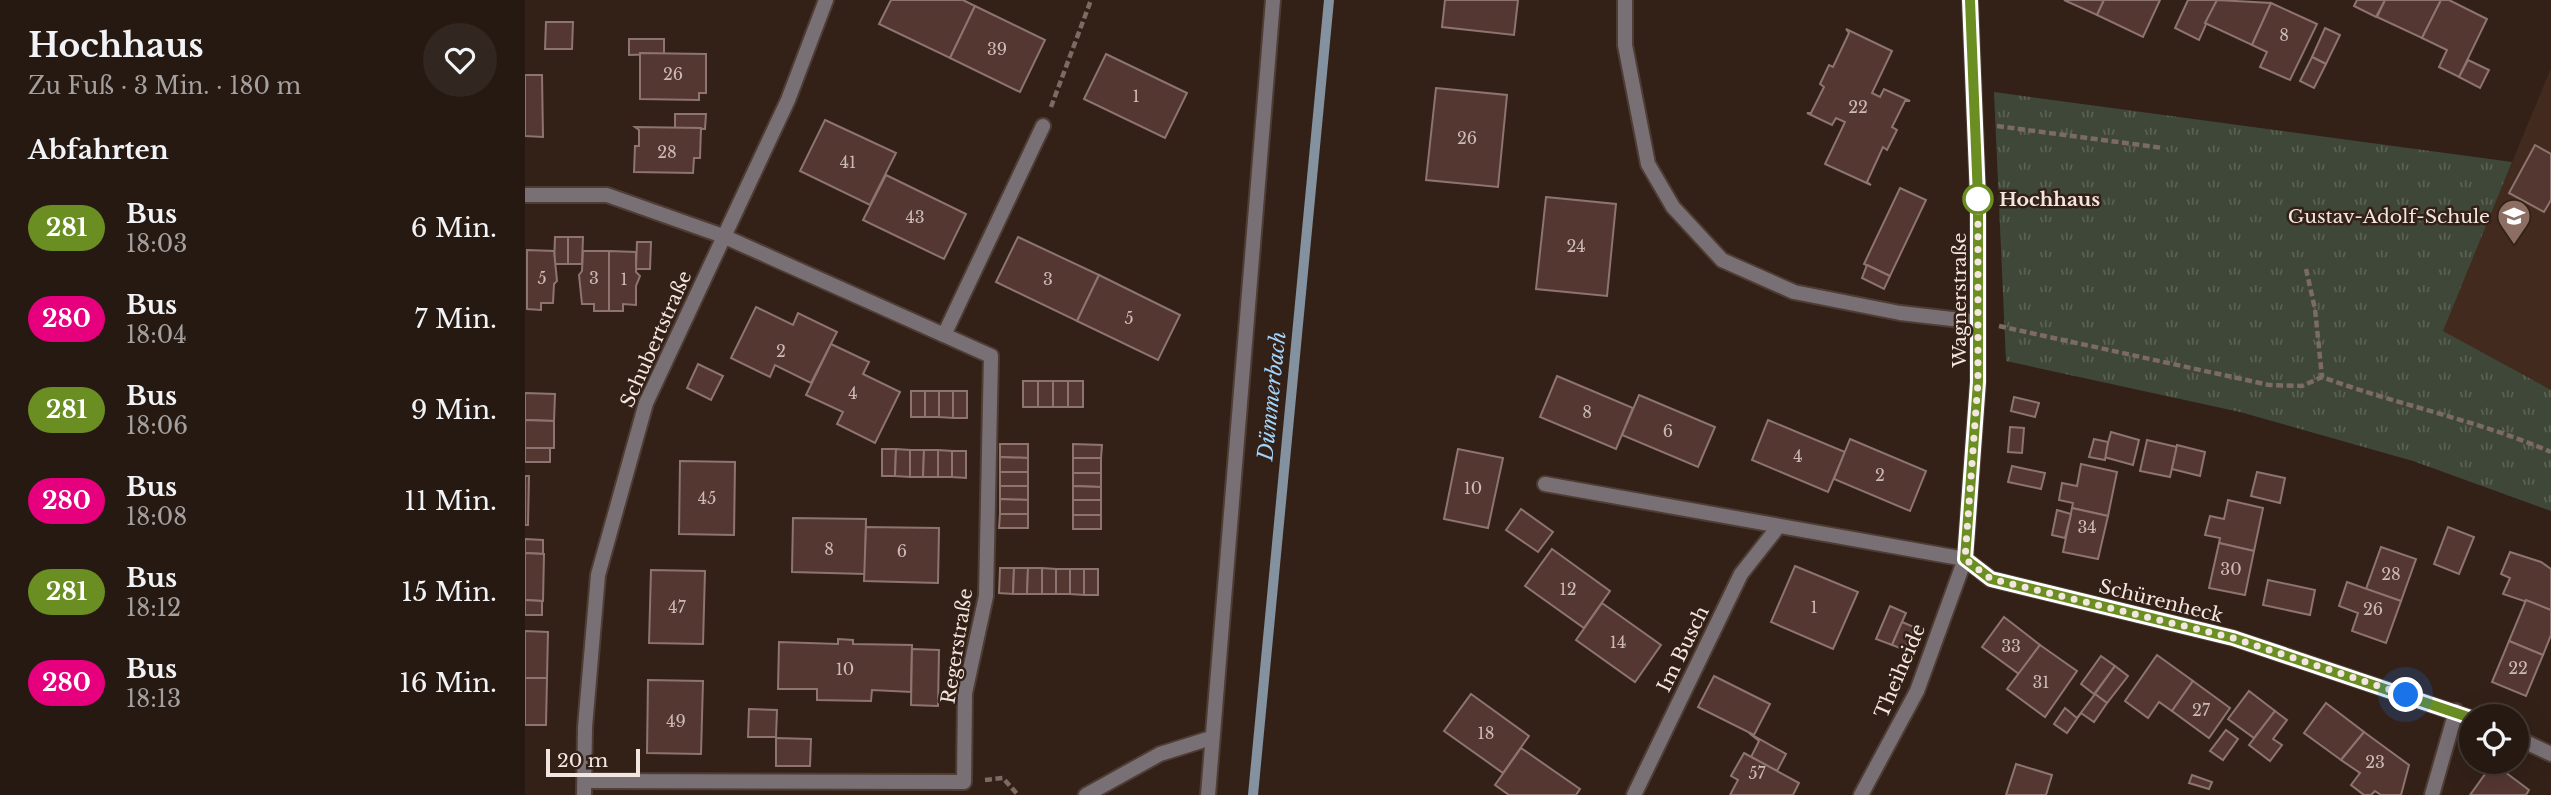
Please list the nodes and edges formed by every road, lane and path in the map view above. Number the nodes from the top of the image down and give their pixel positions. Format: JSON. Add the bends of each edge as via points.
{"nodes":[{"id":1,"x":826,"y":0,"type":"edge"},
{"id":2,"x":1091,"y":0,"type":"edge"},
{"id":3,"x":1273,"y":0,"type":"edge"},
{"id":4,"x":1625,"y":0,"type":"edge"},
{"id":5,"x":1970,"y":0,"type":"edge"},
{"id":6,"x":1975,"y":123,"type":"junction"},
{"id":7,"x":1043,"y":126,"type":"joint"},
{"id":8,"x":2163,"y":148,"type":"dead end"},
{"id":9,"x":525,"y":195,"type":"edge"},
{"id":10,"x":723,"y":236,"type":"junction"},
{"id":11,"x":2306,"y":269,"type":"dead end"},
{"id":12,"x":1978,"y":322,"type":"junction"},
{"id":13,"x":944,"y":335,"type":"junction"},
{"id":14,"x":2322,"y":377,"type":"junction"},
{"id":15,"x":2551,"y":452,"type":"edge"},
{"id":16,"x":1545,"y":484,"type":"dead end"},
{"id":17,"x":1778,"y":527,"type":"junction"},
{"id":18,"x":1965,"y":559,"type":"junction"},
{"id":19,"x":2456,"y":711,"type":"junction"},
{"id":20,"x":2459,"y":712,"type":"edge"},
{"id":21,"x":1211,"y":738,"type":"junction"},
{"id":22,"x":2529,"y":744,"type":"edge"},
{"id":23,"x":2551,"y":754,"type":"edge"},
{"id":24,"x":964,"y":782,"type":"junction"},
{"id":25,"x":585,"y":788,"type":"edge"},
{"id":26,"x":1018,"y":795,"type":"edge"},
{"id":27,"x":1086,"y":795,"type":"edge"},
{"id":28,"x":1208,"y":795,"type":"edge"},
{"id":29,"x":1634,"y":795,"type":"edge"},
{"id":30,"x":1861,"y":795,"type":"edge"},
{"id":31,"x":2432,"y":795,"type":"edge"}],
"edges":[{"from":1,"to":10,"type":"street","name":"Schubertstraße","via":[[788,100]]},
{"from":2,"to":7,"type":"path"},
{"from":3,"to":21,"type":"street"},
{"from":4,"to":12,"type":"street","via":[[1625,45],[1648,164],[1672,207],[1722,260],[1794,292],[1900,313]]},
{"from":5,"to":6,"type":"street","name":"Wagnerstraße"},
{"from":6,"to":8,"type":"path"},
{"from":6,"to":12,"type":"street","name":"Wagnerstraße"},
{"from":7,"to":13,"type":"street"},
{"from":9,"to":10,"type":"street","name":"Regerstraße","via":[[607,195]]},
{"from":10,"to":13,"type":"street","name":"Regerstraße"},
{"from":10,"to":25,"type":"street","name":"Schubertstraße","via":[[646,403],[598,575],[585,727]]},
{"from":11,"to":14,"type":"path"},
{"from":12,"to":14,"type":"path","via":[[2269,385],[2302,386]]},
{"from":12,"to":18,"type":"street","name":"Wagnerstraße"},
{"from":13,"to":24,"type":"street","name":"Regerstraße","via":[[991,356],[986,596],[965,694]]},
{"from":14,"to":15,"type":"path","via":[[2386,400],[2501,430]]},
{"from":16,"to":17,"type":"street"},
{"from":17,"to":18,"type":"street"},
{"from":17,"to":29,"type":"street","name":"Im Busch","via":[[1741,574]]},
{"from":18,"to":19,"type":"street","name":"Schürenheck","via":[[1991,579],[2233,638]]},
{"from":18,"to":30,"type":"street","name":"Theiheide","via":[[1917,691]]},
{"from":19,"to":20,"type":"street","name":"Schürenheck"},
{"from":19,"to":31,"type":"street"},
{"from":21,"to":27,"type":"street","via":[[1160,754]]},
{"from":21,"to":28,"type":"street"},
{"from":22,"to":23,"type":"street"},
{"from":24,"to":25,"type":"street"},
{"from":24,"to":26,"type":"path","via":[[1003,778]]}]}
